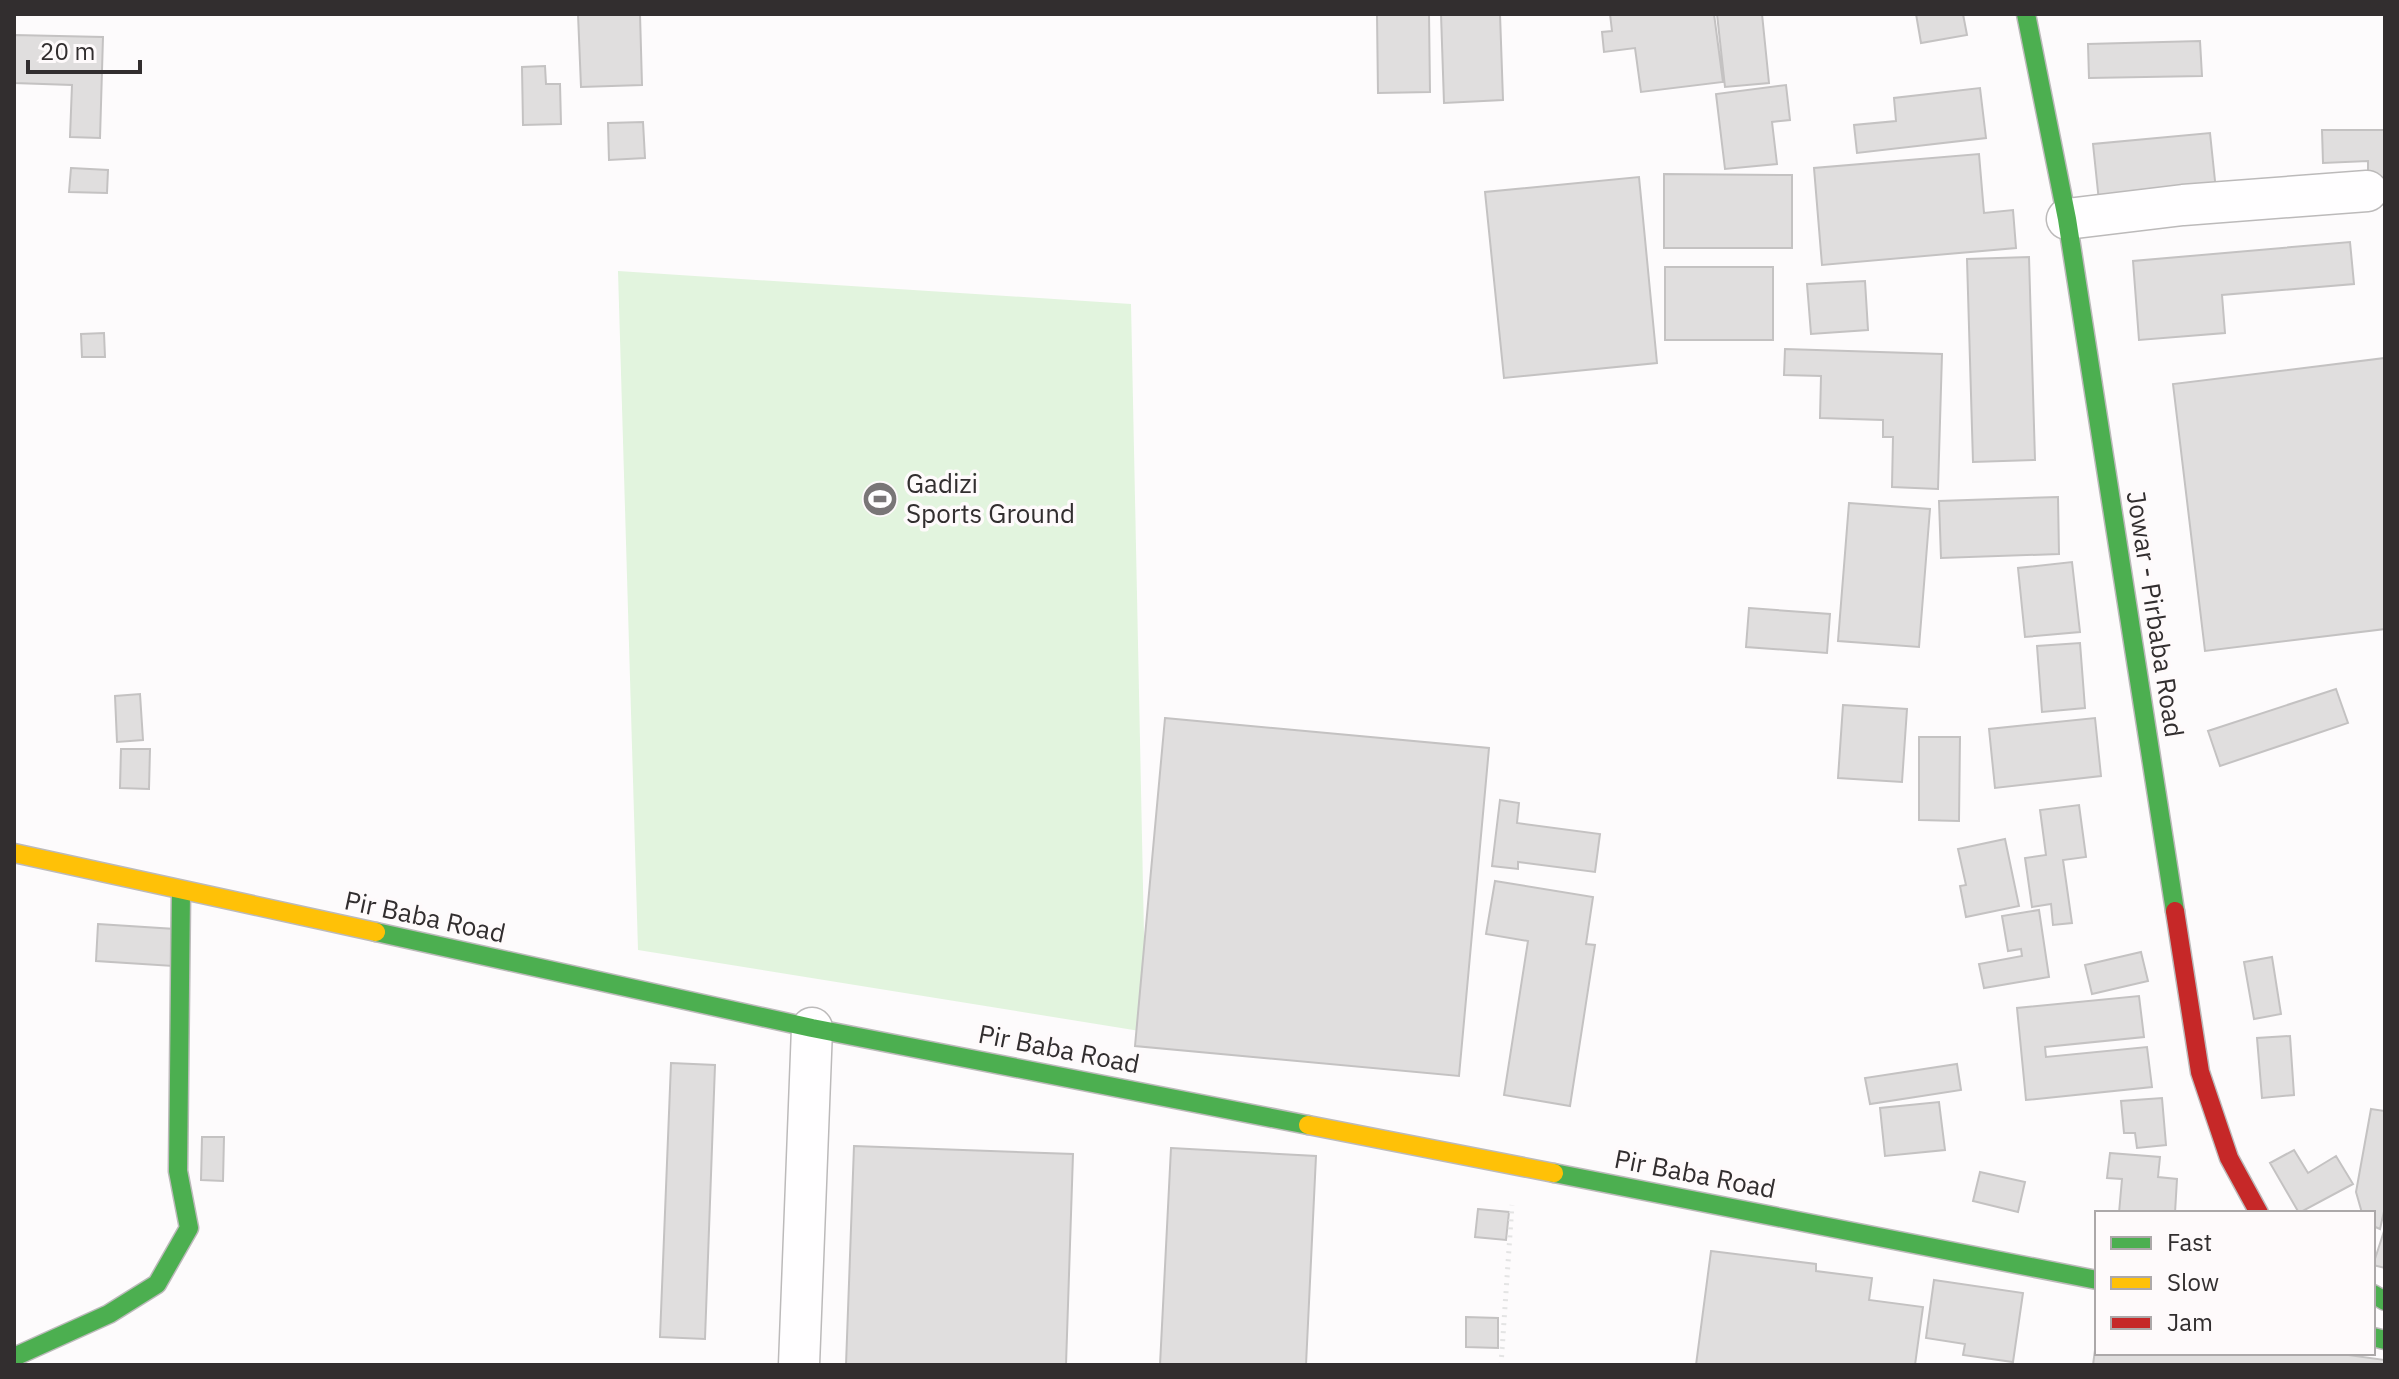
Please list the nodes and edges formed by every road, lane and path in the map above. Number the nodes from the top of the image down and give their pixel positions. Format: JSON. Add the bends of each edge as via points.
{"nodes":[{"id":1,"x":2026,"y":14,"type":"edge"},
{"id":2,"x":2367,"y":191,"type":"dead end"},
{"id":3,"x":2067,"y":219,"type":"junction"},
{"id":4,"x":14,"y":853,"type":"edge"},
{"id":5,"x":181,"y":891,"type":"junction"},
{"id":6,"x":812,"y":1028,"type":"junction"},
{"id":7,"x":2229,"y":1158,"type":"junction"},
{"id":8,"x":1514,"y":1164,"type":"junction"},
{"id":9,"x":2225,"y":1197,"type":"dead end"},
{"id":10,"x":2258,"y":1211,"type":"edge"},
{"id":11,"x":2095,"y":1280,"type":"edge"},
{"id":12,"x":14,"y":1357,"type":"edge"},
{"id":13,"x":799,"y":1365,"type":"edge"},
{"id":14,"x":1501,"y":1365,"type":"edge"}],
"edges":[{"from":1,"to":3,"type":"main road","name":"Jowar - Pirbaba Road"},
{"from":2,"to":3,"type":"street"},
{"from":3,"to":7,"type":"main road","name":"Jowar - Pirbaba Road","via":[[2200,1072]]},
{"from":4,"to":5,"type":"main road","name":"Pir Baba Road"},
{"from":5,"to":6,"type":"main road","name":"Pir Baba Road"},
{"from":5,"to":12,"type":"main road","via":[[178,1171],[189,1228],[157,1284],[109,1314]]},
{"from":6,"to":8,"type":"main road","name":"Pir Baba Road"},
{"from":6,"to":13,"type":"street"},
{"from":7,"to":9,"type":"main road"},
{"from":7,"to":10,"type":"main road","name":"Jowar - Pirbaba Road"},
{"from":8,"to":11,"type":"main road","name":"Pir Baba Road"},
{"from":8,"to":14,"type":"path"}]}
